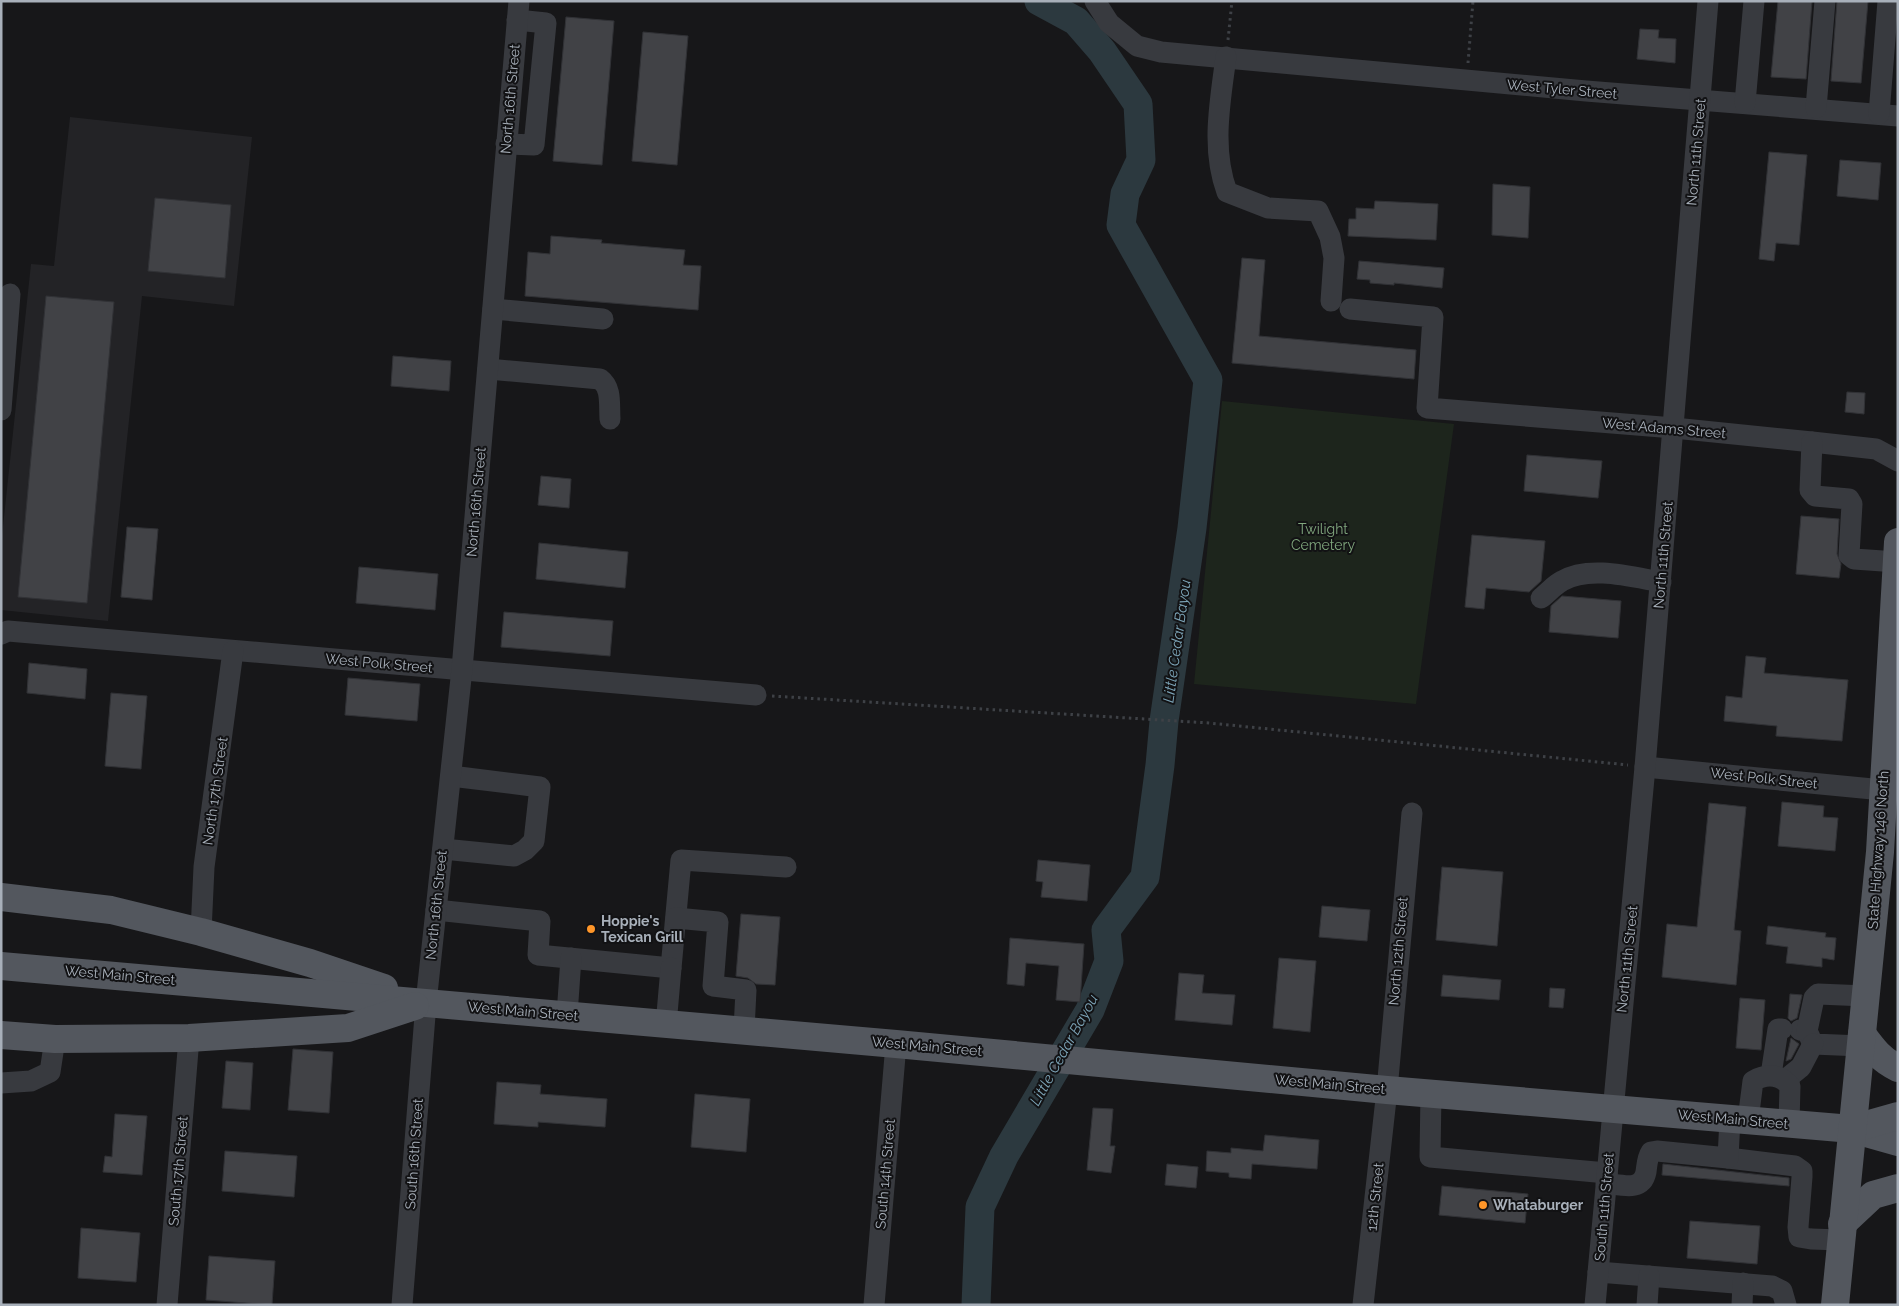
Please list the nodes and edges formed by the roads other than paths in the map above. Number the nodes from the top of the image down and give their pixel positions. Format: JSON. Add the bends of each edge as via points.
{"nodes":[{"id":1,"x":1095,"y":1,"type":"edge"},
{"id":2,"x":1708,"y":1,"type":"edge"},
{"id":3,"x":1754,"y":1,"type":"edge"},
{"id":4,"x":1826,"y":1,"type":"edge"},
{"id":5,"x":1891,"y":3,"type":"edge"},
{"id":6,"x":518,"y":11,"type":"edge"},
{"id":7,"x":1226,"y":57,"type":"junction"},
{"id":8,"x":1700,"y":99,"type":"junction"},
{"id":9,"x":1744,"y":103,"type":"junction"},
{"id":10,"x":1816,"y":108,"type":"junction"},
{"id":11,"x":1888,"y":115,"type":"edge"},
{"id":12,"x":506,"y":144,"type":"junction"},
{"id":13,"x":10,"y":294,"type":"dead end"},
{"id":14,"x":492,"y":309,"type":"junction"},
{"id":15,"x":603,"y":319,"type":"dead end"},
{"id":16,"x":488,"y":368,"type":"junction"},
{"id":17,"x":1,"y":410,"type":"edge"},
{"id":18,"x":610,"y":419,"type":"dead end"},
{"id":19,"x":1674,"y":428,"type":"junction"},
{"id":20,"x":1812,"y":442,"type":"junction"},
{"id":21,"x":1898,"y":461,"type":"edge"},
{"id":22,"x":1897,"y":552,"type":"edge"},
{"id":23,"x":1661,"y":582,"type":"junction"},
{"id":24,"x":1541,"y":598,"type":"dead end"},
{"id":25,"x":1,"y":634,"type":"edge"},
{"id":26,"x":233,"y":651,"type":"junction"},
{"id":27,"x":462,"y":669,"type":"junction"},
{"id":28,"x":756,"y":695,"type":"road end"},
{"id":29,"x":1645,"y":767,"type":"junction"},
{"id":30,"x":451,"y":776,"type":"junction"},
{"id":31,"x":1883,"y":790,"type":"junction"},
{"id":32,"x":1412,"y":813,"type":"dead end"},
{"id":33,"x":443,"y":849,"type":"junction"},
{"id":34,"x":786,"y":868,"type":"dead end"},
{"id":35,"x":1,"y":897,"type":"edge"},
{"id":36,"x":436,"y":910,"type":"junction"},
{"id":37,"x":676,"y":918,"type":"junction"},
{"id":38,"x":201,"y":932,"type":"junction"},
{"id":39,"x":571,"y":958,"type":"junction"},
{"id":40,"x":1,"y":966,"type":"edge"},
{"id":41,"x":671,"y":968,"type":"junction"},
{"id":42,"x":1866,"y":996,"type":"junction"},
{"id":43,"x":426,"y":1003,"type":"junction"},
{"id":44,"x":567,"y":1015,"type":"junction"},
{"id":45,"x":666,"y":1025,"type":"junction"},
{"id":46,"x":744,"y":1030,"type":"junction"},
{"id":47,"x":1800,"y":1034,"type":"junction"},
{"id":48,"x":1,"y":1035,"type":"edge"},
{"id":49,"x":190,"y":1038,"type":"junction"},
{"id":50,"x":55,"y":1039,"type":"junction"},
{"id":51,"x":1862,"y":1040,"type":"junction"},
{"id":52,"x":896,"y":1044,"type":"junction"},
{"id":53,"x":1898,"y":1068,"type":"edge"},
{"id":54,"x":1778,"y":1077,"type":"junction"},
{"id":55,"x":1,"y":1083,"type":"edge"},
{"id":56,"x":1386,"y":1090,"type":"junction"},
{"id":57,"x":1432,"y":1093,"type":"junction"},
{"id":58,"x":1612,"y":1108,"type":"junction"},
{"id":59,"x":1898,"y":1116,"type":"edge"},
{"id":60,"x":1739,"y":1119,"type":"junction"},
{"id":61,"x":1790,"y":1124,"type":"junction"},
{"id":62,"x":1852,"y":1129,"type":"junction"},
{"id":63,"x":1898,"y":1142,"type":"edge"},
{"id":64,"x":1728,"y":1158,"type":"junction"},
{"id":65,"x":1606,"y":1178,"type":"junction"},
{"id":66,"x":1898,"y":1188,"type":"edge"},
{"id":67,"x":1842,"y":1232,"type":"junction"},
{"id":68,"x":1598,"y":1272,"type":"junction"},
{"id":69,"x":1649,"y":1276,"type":"junction"},
{"id":70,"x":1744,"y":1284,"type":"junction"},
{"id":71,"x":167,"y":1305,"type":"edge"},
{"id":72,"x":402,"y":1305,"type":"edge"},
{"id":73,"x":874,"y":1305,"type":"edge"},
{"id":74,"x":1363,"y":1305,"type":"edge"},
{"id":75,"x":1595,"y":1305,"type":"edge"},
{"id":76,"x":1647,"y":1305,"type":"edge"},
{"id":77,"x":1742,"y":1305,"type":"edge"},
{"id":78,"x":1786,"y":1305,"type":"edge"},
{"id":79,"x":1835,"y":1305,"type":"edge"}],
"edges":[{"from":1,"to":7,"type":"street","name":"West Tyler Street","via":[[1109,23],[1137,46],[1161,52]]},
{"from":2,"to":8,"type":"street","name":"North 11th Street"},
{"from":3,"to":9,"type":"street"},
{"from":4,"to":10,"type":"street"},
{"from":5,"to":11,"type":"street"},
{"from":6,"to":12,"type":"street","name":"North 16th Street"},
{"from":6,"to":12,"type":"street","via":[[546,23],[534,145]]},
{"from":7,"to":8,"type":"street","name":"West Tyler Street","via":[[1351,71]]},
{"from":7,"to":19,"type":"street","name":"West Adams Street","via":[[1218,126],[1220,175],[1226,192],[1268,208],[1318,211],[1330,237],[1340,305],[1433,317],[1427,408]]},
{"from":8,"to":9,"type":"street","name":"West Tyler Street"},
{"from":8,"to":19,"type":"street","name":"North 11th Street"},
{"from":9,"to":10,"type":"street","name":"West Tyler Street"},
{"from":10,"to":11,"type":"street","name":"West Tyler Street"},
{"from":12,"to":14,"type":"street","name":"North 16th Street"},
{"from":13,"to":17,"type":"street"},
{"from":14,"to":15,"type":"street"},
{"from":14,"to":16,"type":"street","name":"North 16th Street"},
{"from":16,"to":18,"type":"street","via":[[600,379],[608,390]]},
{"from":16,"to":27,"type":"street","name":"North 16th Street"},
{"from":19,"to":20,"type":"street","name":"West Adams Street"},
{"from":19,"to":23,"type":"street","name":"North 11th Street"},
{"from":20,"to":21,"type":"street","name":"West Adams Street","via":[[1876,449]]},
{"from":20,"to":22,"type":"street","via":[[1810,490],[1815,496],[1849,499],[1852,504],[1849,555],[1854,559]]},
{"from":22,"to":31,"type":"main road","name":"State Highway 146 North"},
{"from":23,"to":24,"type":"street","via":[[1602,573],[1572,576]]},
{"from":23,"to":29,"type":"street","name":"North 11th Street"},
{"from":25,"to":26,"type":"street","name":"West Polk Street","via":[[8,631]]},
{"from":26,"to":27,"type":"street","name":"West Polk Street"},
{"from":26,"to":38,"type":"street","name":"North 17th Street","via":[[204,867]]},
{"from":27,"to":28,"type":"street","name":"West Polk Street"},
{"from":27,"to":30,"type":"street","name":"North 16th Street"},
{"from":29,"to":31,"type":"street","name":"West Polk Street"},
{"from":29,"to":58,"type":"street","name":"North 11th Street"},
{"from":30,"to":33,"type":"street","name":"North 16th Street"},
{"from":30,"to":33,"type":"street","via":[[540,787],[534,841],[525,850],[514,856]]},
{"from":31,"to":42,"type":"main road","name":"State Highway 146 North"},
{"from":32,"to":56,"type":"street","name":"North 12th Street"},
{"from":33,"to":36,"type":"street","name":"North 16th Street"},
{"from":34,"to":37,"type":"street","via":[[681,860]]},
{"from":35,"to":38,"type":"main road","via":[[111,910]]},
{"from":36,"to":39,"type":"street","via":[[540,921],[538,955]]},
{"from":36,"to":43,"type":"street","name":"North 16th Street"},
{"from":37,"to":41,"type":"street"},
{"from":37,"to":46,"type":"street","via":[[718,922],[713,986],[746,990]]},
{"from":38,"to":43,"type":"main road","via":[[310,963]]},
{"from":39,"to":41,"type":"street"},
{"from":39,"to":44,"type":"street"},
{"from":40,"to":43,"type":"main road","name":"West Main Street"},
{"from":41,"to":45,"type":"street"},
{"from":42,"to":47,"type":"street","via":[[1818,994]]},
{"from":42,"to":51,"type":"main road","name":"State Highway 146 North"},
{"from":43,"to":44,"type":"main road","name":"West Main Street"},
{"from":43,"to":49,"type":"main road","via":[[348,1028]]},
{"from":43,"to":72,"type":"street","name":"South 16th Street"},
{"from":44,"to":45,"type":"main road","name":"West Main Street"},
{"from":45,"to":46,"type":"main road","name":"West Main Street"},
{"from":46,"to":52,"type":"main road","name":"West Main Street"},
{"from":47,"to":51,"type":"street"},
{"from":47,"to":54,"type":"street","via":[[1801,1067]]},
{"from":47,"to":54,"type":"street","via":[[1778,1029]]},
{"from":48,"to":50,"type":"main road"},
{"from":49,"to":50,"type":"main road"},
{"from":49,"to":71,"type":"street","name":"South 17th Street"},
{"from":50,"to":55,"type":"street","via":[[50,1072],[31,1081]]},
{"from":51,"to":53,"type":"main road","via":[[1886,1062]]},
{"from":51,"to":62,"type":"main road","name":"State Highway 146 North"},
{"from":52,"to":56,"type":"main road","name":"West Main Street"},
{"from":52,"to":73,"type":"street","name":"South 14th Street"},
{"from":54,"to":60,"type":"street","via":[[1759,1077],[1753,1081]]},
{"from":54,"to":61,"type":"street","via":[[1790,1086]]},
{"from":56,"to":57,"type":"main road","name":"West Main Street"},
{"from":56,"to":74,"type":"street","name":"12th Street"},
{"from":57,"to":58,"type":"main road","name":"West Main Street"},
{"from":57,"to":65,"type":"street","via":[[1430,1156]]},
{"from":58,"to":60,"type":"main road","name":"West Main Street"},
{"from":58,"to":65,"type":"street","name":"South 11th Street"},
{"from":59,"to":62,"type":"main road","name":"West Main Street"},
{"from":60,"to":61,"type":"main road","name":"West Main Street"},
{"from":60,"to":64,"type":"street"},
{"from":61,"to":62,"type":"main road","name":"West Main Street"},
{"from":62,"to":63,"type":"main road","name":"West Main Street"},
{"from":62,"to":67,"type":"main road","name":"State Highway 146 North"},
{"from":64,"to":65,"type":"street","via":[[1657,1151],[1648,1157],[1644,1181],[1639,1185]]},
{"from":64,"to":67,"type":"street","via":[[1800,1169],[1799,1238],[1811,1240]]},
{"from":65,"to":68,"type":"street","name":"South 11th Street"},
{"from":66,"to":67,"type":"main road","via":[[1873,1196]]},
{"from":67,"to":79,"type":"main road","name":"State Highway 146 North"},
{"from":68,"to":69,"type":"street"},
{"from":68,"to":75,"type":"street","name":"South 11th Street"},
{"from":69,"to":70,"type":"street"},
{"from":69,"to":76,"type":"street"},
{"from":70,"to":77,"type":"street"},
{"from":70,"to":78,"type":"street","via":[[1772,1286],[1782,1291]]}]}
